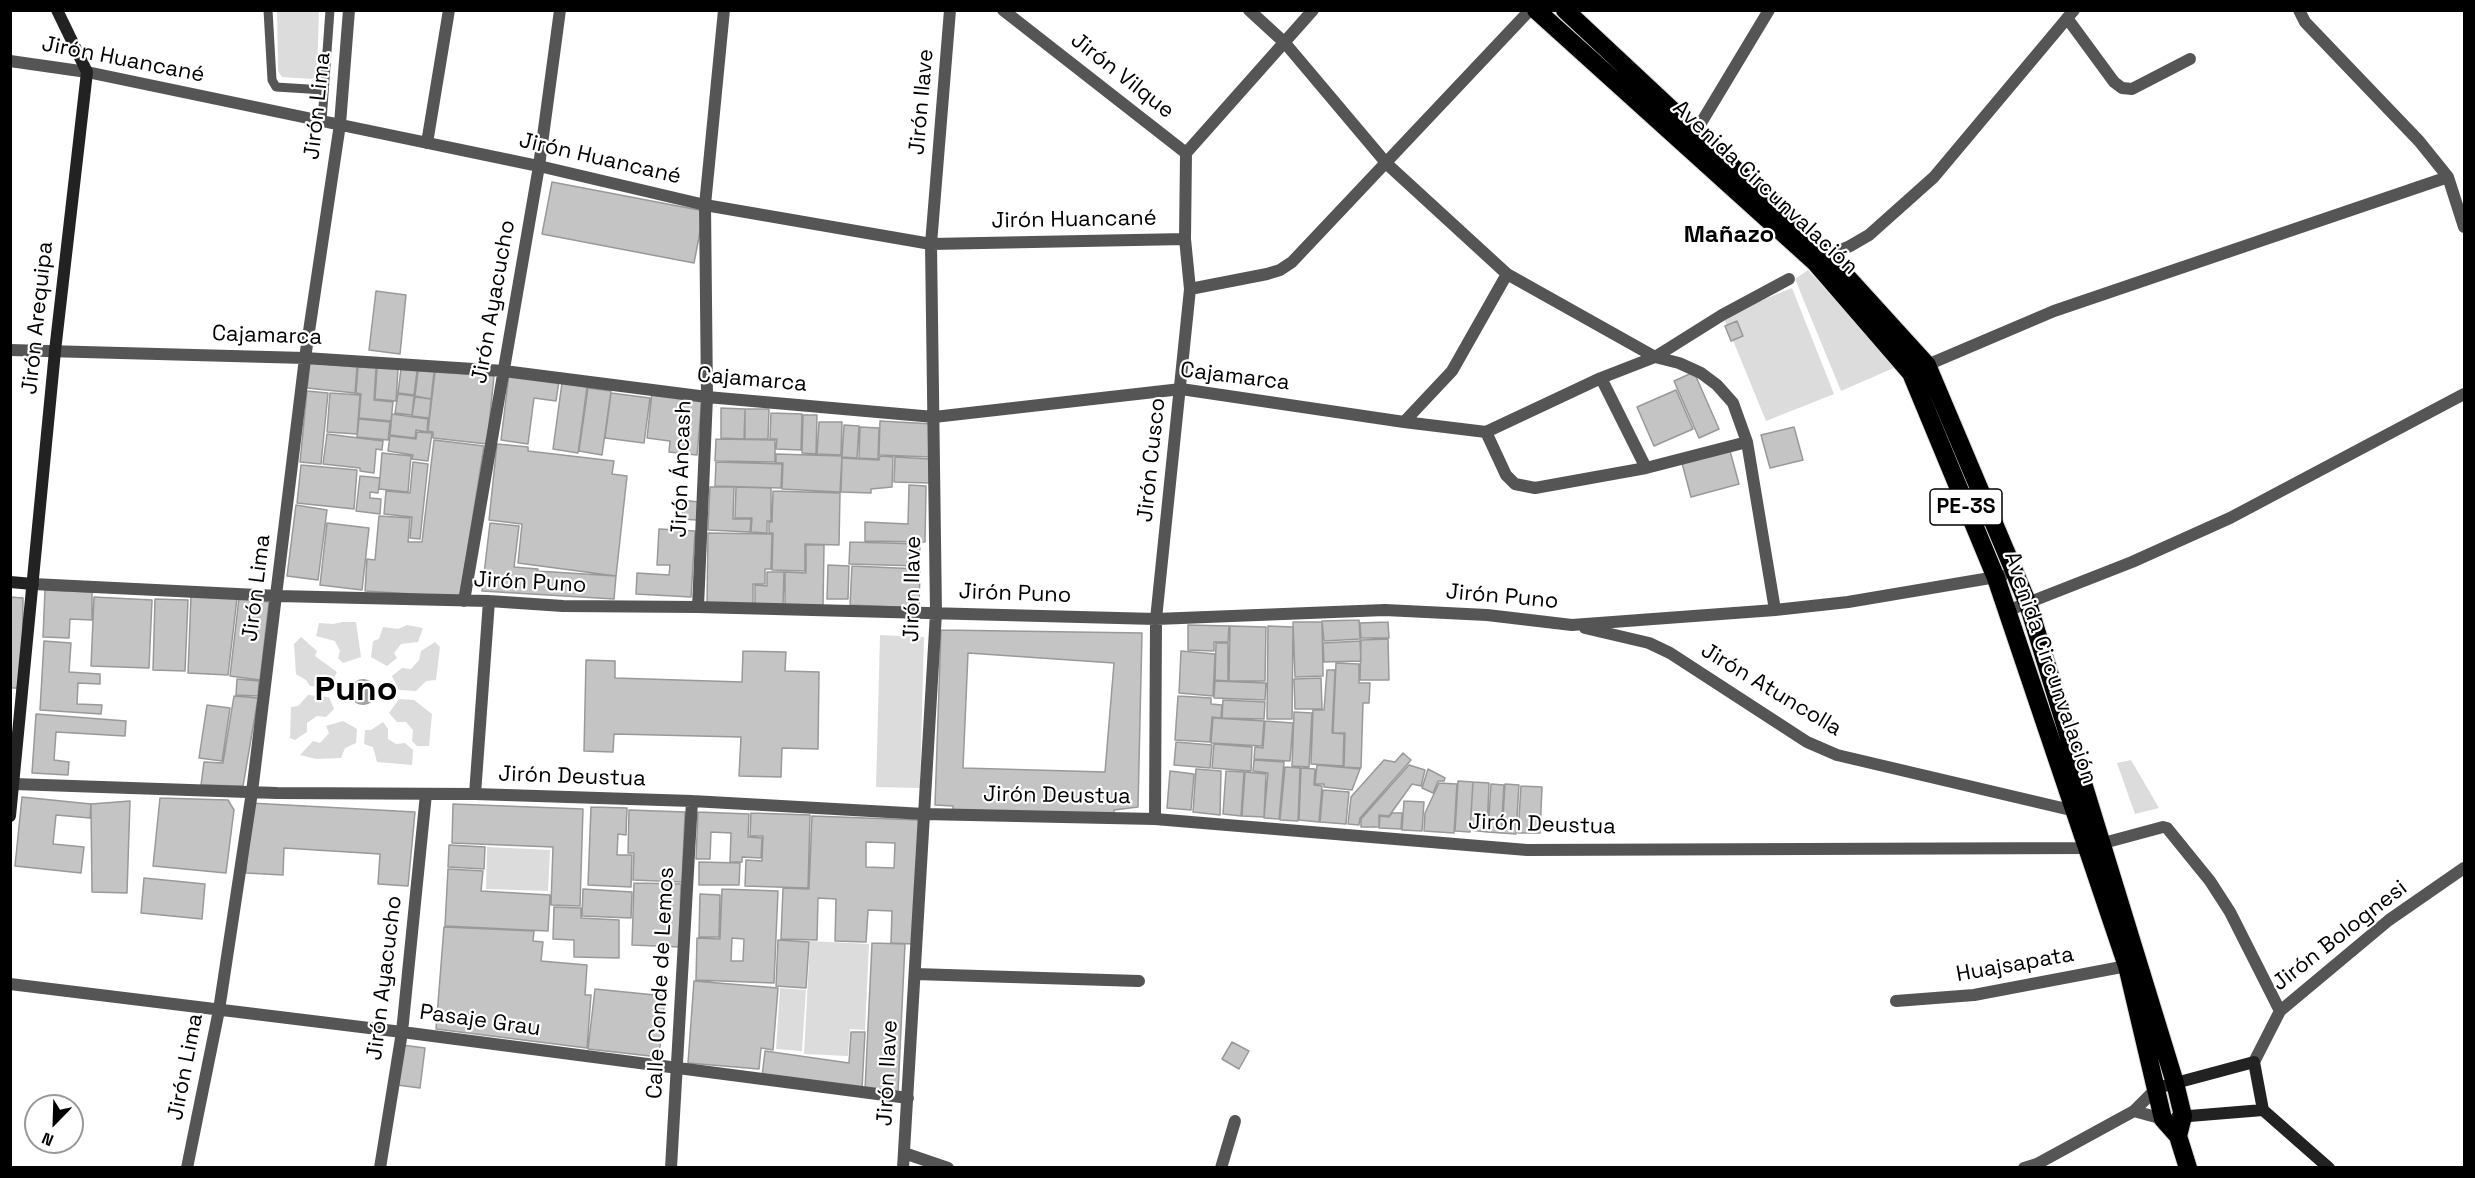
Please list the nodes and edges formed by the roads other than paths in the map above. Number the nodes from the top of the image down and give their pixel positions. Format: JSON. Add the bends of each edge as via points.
{"nodes":[{"id":1,"x":57,"y":10,"type":"edge"},
{"id":2,"x":268,"y":10,"type":"edge"},
{"id":3,"x":330,"y":10,"type":"edge"},
{"id":4,"x":349,"y":10,"type":"edge"},
{"id":5,"x":449,"y":10,"type":"edge"},
{"id":6,"x":560,"y":10,"type":"edge"},
{"id":7,"x":724,"y":10,"type":"edge"},
{"id":8,"x":950,"y":10,"type":"edge"},
{"id":9,"x":1003,"y":10,"type":"edge"},
{"id":10,"x":1249,"y":10,"type":"edge"},
{"id":11,"x":1312,"y":10,"type":"edge"},
{"id":12,"x":1530,"y":10,"type":"edge"},
{"id":13,"x":1536,"y":10,"type":"edge"},
{"id":14,"x":1565,"y":10,"type":"edge"},
{"id":15,"x":1769,"y":10,"type":"edge"},
{"id":16,"x":2299,"y":10,"type":"edge"},
{"id":17,"x":2071,"y":14,"type":"edge"},
{"id":18,"x":1285,"y":42,"type":"junction"},
{"id":19,"x":2190,"y":59,"type":"dead end"},
{"id":20,"x":10,"y":61,"type":"edge"},
{"id":21,"x":87,"y":72,"type":"junction"},
{"id":22,"x":324,"y":90,"type":"junction"},
{"id":23,"x":322,"y":121,"type":"junction"},
{"id":24,"x":340,"y":124,"type":"junction"},
{"id":25,"x":1691,"y":139,"type":"junction"},
{"id":26,"x":427,"y":143,"type":"junction"},
{"id":27,"x":1186,"y":153,"type":"junction"},
{"id":28,"x":1387,"y":164,"type":"junction"},
{"id":29,"x":539,"y":166,"type":"junction"},
{"id":30,"x":2448,"y":177,"type":"junction"},
{"id":31,"x":705,"y":205,"type":"junction"},
{"id":32,"x":2464,"y":227,"type":"edge"},
{"id":33,"x":1185,"y":239,"type":"junction"},
{"id":34,"x":931,"y":244,"type":"junction"},
{"id":35,"x":1821,"y":259,"type":"junction"},
{"id":36,"x":1507,"y":274,"type":"junction"},
{"id":37,"x":1789,"y":279,"type":"dead end"},
{"id":38,"x":1190,"y":290,"type":"junction"},
{"id":39,"x":10,"y":350,"type":"edge"},
{"id":40,"x":55,"y":351,"type":"junction"},
{"id":41,"x":1655,"y":357,"type":"junction"},
{"id":42,"x":306,"y":358,"type":"junction"},
{"id":43,"x":1919,"y":369,"type":"junction"},
{"id":44,"x":504,"y":371,"type":"junction"},
{"id":45,"x":1601,"y":378,"type":"junction"},
{"id":46,"x":1181,"y":389,"type":"junction"},
{"id":47,"x":2464,"y":394,"type":"edge"},
{"id":48,"x":707,"y":397,"type":"junction"},
{"id":49,"x":934,"y":417,"type":"junction"},
{"id":50,"x":1404,"y":422,"type":"junction"},
{"id":51,"x":1486,"y":432,"type":"junction"},
{"id":52,"x":1747,"y":441,"type":"junction"},
{"id":53,"x":1646,"y":468,"type":"junction"},
{"id":54,"x":2015,"y":573,"type":"junction"},
{"id":55,"x":1996,"y":578,"type":"junction"},
{"id":56,"x":10,"y":582,"type":"edge"},
{"id":57,"x":33,"y":584,"type":"junction"},
{"id":58,"x":278,"y":596,"type":"junction"},
{"id":59,"x":464,"y":601,"type":"junction"},
{"id":60,"x":489,"y":601,"type":"junction"},
{"id":61,"x":2028,"y":604,"type":"junction"},
{"id":62,"x":698,"y":607,"type":"junction"},
{"id":63,"x":1775,"y":610,"type":"junction"},
{"id":64,"x":2007,"y":611,"type":"junction"},
{"id":65,"x":936,"y":613,"type":"junction"},
{"id":66,"x":1156,"y":619,"type":"junction"},
{"id":67,"x":1572,"y":625,"type":"junction"},
{"id":68,"x":12,"y":784,"type":"edge"},
{"id":69,"x":252,"y":792,"type":"junction"},
{"id":70,"x":426,"y":794,"type":"junction"},
{"id":71,"x":475,"y":794,"type":"junction"},
{"id":72,"x":692,"y":801,"type":"junction"},
{"id":73,"x":2083,"y":810,"type":"junction"},
{"id":74,"x":924,"y":814,"type":"junction"},
{"id":75,"x":10,"y":816,"type":"edge"},
{"id":76,"x":1155,"y":819,"type":"junction"},
{"id":77,"x":2094,"y":846,"type":"junction"},
{"id":78,"x":2464,"y":868,"type":"edge"},
{"id":79,"x":2133,"y":964,"type":"junction"},
{"id":80,"x":915,"y":974,"type":"junction"},
{"id":81,"x":1139,"y":981,"type":"dead end"},
{"id":82,"x":10,"y":984,"type":"edge"},
{"id":83,"x":1896,"y":1000,"type":"dead end"},
{"id":84,"x":219,"y":1010,"type":"junction"},
{"id":85,"x":2280,"y":1011,"type":"junction"},
{"id":86,"x":402,"y":1032,"type":"junction"},
{"id":87,"x":2254,"y":1062,"type":"junction"},
{"id":88,"x":677,"y":1068,"type":"junction"},
{"id":89,"x":2175,"y":1083,"type":"junction"},
{"id":90,"x":2157,"y":1088,"type":"junction"},
{"id":91,"x":908,"y":1098,"type":"junction"},
{"id":92,"x":2263,"y":1110,"type":"junction"},
{"id":93,"x":2134,"y":1111,"type":"junction"},
{"id":94,"x":2183,"y":1116,"type":"junction"},
{"id":95,"x":2163,"y":1119,"type":"junction"},
{"id":96,"x":1235,"y":1121,"type":"dead end"},
{"id":97,"x":2178,"y":1136,"type":"junction"},
{"id":98,"x":904,"y":1153,"type":"junction"},
{"id":99,"x":2037,"y":1166,"type":"edge"},
{"id":100,"x":187,"y":1167,"type":"edge"},
{"id":101,"x":380,"y":1167,"type":"edge"},
{"id":102,"x":671,"y":1167,"type":"edge"},
{"id":103,"x":903,"y":1167,"type":"edge"},
{"id":104,"x":948,"y":1167,"type":"edge"},
{"id":105,"x":1221,"y":1167,"type":"edge"},
{"id":106,"x":2024,"y":1167,"type":"edge"},
{"id":107,"x":2188,"y":1167,"type":"edge"},
{"id":108,"x":2329,"y":1167,"type":"edge"}],
"edges":[{"from":1,"to":21,"type":"street"},
{"from":2,"to":22,"type":"lane","via":[[272,80],[276,87]]},
{"from":3,"to":22,"type":"lane"},
{"from":4,"to":24,"type":"street","name":"Jirón Lima"},
{"from":5,"to":26,"type":"street"},
{"from":6,"to":29,"type":"street","name":"Jirón Ayacucho"},
{"from":7,"to":31,"type":"street","name":"Jirón Áncash"},
{"from":8,"to":34,"type":"street","name":"Jirón Ilave"},
{"from":9,"to":27,"type":"street","name":"Jirón Vilque"},
{"from":10,"to":18,"type":"street"},
{"from":11,"to":18,"type":"street"},
{"from":12,"to":28,"type":"street"},
{"from":13,"to":25,"type":"highway","name":"Avenida Circunvalación","number":"PE-3S"},
{"from":14,"to":25,"type":"highway","name":"Avenida Circunvalación","number":"PE-3S"},
{"from":15,"to":25,"type":"street"},
{"from":16,"to":30,"type":"street","via":[[2305,22],[2419,141]]},
{"from":17,"to":19,"type":"street","via":[[2114,82],[2122,88],[2132,89]]},
{"from":17,"to":35,"type":"street","via":[[1934,177],[1869,235]]},
{"from":18,"to":27,"type":"street"},
{"from":18,"to":28,"type":"street"},
{"from":20,"to":21,"type":"street","name":"Jirón Huancané"},
{"from":21,"to":23,"type":"street","name":"Jirón Huancané"},
{"from":21,"to":40,"type":"street","name":"Jirón Arequipa"},
{"from":22,"to":23,"type":"lane"},
{"from":23,"to":24,"type":"street","name":"Jirón Huancané"},
{"from":24,"to":26,"type":"street","name":"Jirón Huancané"},
{"from":24,"to":42,"type":"street","name":"Jirón Lima"},
{"from":25,"to":35,"type":"highway","name":"Avenida Circunvalación","number":"PE-3S"},
{"from":26,"to":29,"type":"street","name":"Jirón Huancané"},
{"from":27,"to":33,"type":"street","name":"Jirón Cusco"},
{"from":28,"to":36,"type":"street"},
{"from":28,"to":38,"type":"street","via":[[1280,270]]},
{"from":29,"to":31,"type":"street","name":"Jirón Huancané"},
{"from":29,"to":44,"type":"street","name":"Jirón Ayacucho"},
{"from":30,"to":32,"type":"street"},
{"from":30,"to":43,"type":"street","via":[[2054,311]]},
{"from":31,"to":34,"type":"street","name":"Jirón Huancané"},
{"from":31,"to":48,"type":"street","name":"Jirón Áncash"},
{"from":33,"to":34,"type":"street","name":"Jirón Huancané"},
{"from":33,"to":38,"type":"street","name":"Jirón Cusco"},
{"from":34,"to":49,"type":"street","name":"Jirón Ilave"},
{"from":35,"to":43,"type":"highway","name":"Avenida Circunvalación","number":"PE-3S"},
{"from":36,"to":41,"type":"street"},
{"from":36,"to":50,"type":"street","via":[[1452,371]]},
{"from":37,"to":41,"type":"street"},
{"from":38,"to":46,"type":"street","name":"Jirón Cusco"},
{"from":39,"to":40,"type":"street","name":"Cajamarca"},
{"from":40,"to":42,"type":"street","name":"Cajamarca"},
{"from":40,"to":57,"type":"street","name":"Jirón Arequipa"},
{"from":41,"to":45,"type":"street"},
{"from":41,"to":52,"type":"street","via":[[1680,363],[1717,385],[1733,403]]},
{"from":42,"to":44,"type":"street","name":"Cajamarca"},
{"from":42,"to":58,"type":"street","name":"Jirón Lima"},
{"from":43,"to":54,"type":"highway","name":"Avenida Circunvalación","number":"PE-3S"},
{"from":43,"to":55,"type":"highway","name":"Avenida Circunvalación","number":"PE-3S"},
{"from":44,"to":48,"type":"street","name":"Cajamarca"},
{"from":44,"to":59,"type":"street","name":"Jirón Ayacucho"},
{"from":45,"to":51,"type":"street"},
{"from":45,"to":53,"type":"street"},
{"from":46,"to":49,"type":"street","name":"Cajamarca"},
{"from":46,"to":50,"type":"street","name":"Cajamarca"},
{"from":46,"to":66,"type":"street","name":"Jirón Cusco"},
{"from":47,"to":61,"type":"street","via":[[2230,518]]},
{"from":48,"to":49,"type":"street","name":"Cajamarca"},
{"from":48,"to":62,"type":"street","name":"Jirón Áncash"},
{"from":49,"to":65,"type":"street","name":"Jirón Ilave"},
{"from":50,"to":51,"type":"street","name":"Cajamarca"},
{"from":51,"to":53,"type":"street","via":[[1506,475],[1524,487]]},
{"from":52,"to":53,"type":"street"},
{"from":52,"to":63,"type":"street"},
{"from":54,"to":55,"type":"street","name":"Jirón Puno"},
{"from":54,"to":61,"type":"highway","name":"Avenida Circunvalación","number":"PE-3S"},
{"from":55,"to":63,"type":"street","name":"Jirón Puno"},
{"from":55,"to":64,"type":"highway","name":"Avenida Circunvalación","number":"PE-3S"},
{"from":56,"to":57,"type":"street","name":"Jirón Puno"},
{"from":57,"to":58,"type":"street","name":"Jirón Puno"},
{"from":57,"to":68,"type":"street","name":"Jirón Arequipa"},
{"from":58,"to":59,"type":"street","name":"Jirón Puno"},
{"from":58,"to":69,"type":"street","name":"Jirón Lima"},
{"from":59,"to":60,"type":"street","name":"Jirón Puno"},
{"from":60,"to":62,"type":"street","name":"Jirón Puno"},
{"from":60,"to":71,"type":"street"},
{"from":61,"to":64,"type":"street"},
{"from":61,"to":73,"type":"highway","name":"Avenida Circunvalación","number":"PE-3S"},
{"from":62,"to":65,"type":"street","name":"Jirón Puno"},
{"from":63,"to":67,"type":"street","name":"Jirón Puno"},
{"from":64,"to":73,"type":"highway","name":"Avenida Circunvalación","number":"PE-3S"},
{"from":65,"to":66,"type":"street","name":"Jirón Puno"},
{"from":65,"to":74,"type":"street","name":"Jirón Ilave"},
{"from":66,"to":67,"type":"street","name":"Jirón Puno","via":[[1385,610],[1487,615]]},
{"from":66,"to":76,"type":"street","name":"Jirón Cusco"},
{"from":67,"to":73,"type":"street","name":"Jirón Atuncolla","via":[[1659,647],[1807,742],[1837,755]]},
{"from":68,"to":69,"type":"street","name":"Jirón Deustua"},
{"from":68,"to":75,"type":"street","name":"Jirón Arequipa"},
{"from":69,"to":70,"type":"street","name":"Jirón Deustua"},
{"from":69,"to":84,"type":"street","name":"Jirón Lima"},
{"from":70,"to":71,"type":"street","name":"Jirón Deustua"},
{"from":70,"to":86,"type":"street","name":"Jirón Ayacucho"},
{"from":71,"to":72,"type":"street","name":"Jirón Deustua"},
{"from":72,"to":74,"type":"street","name":"Jirón Deustua"},
{"from":72,"to":88,"type":"street","name":"Calle Conde de Lemos"},
{"from":73,"to":77,"type":"highway","name":"Avenida Circunvalación","number":"PE-3S"},
{"from":74,"to":76,"type":"street","name":"Jirón Deustua"},
{"from":74,"to":80,"type":"street","name":"Jirón Ilave"},
{"from":76,"to":77,"type":"street","name":"Jirón Deustua","via":[[1527,850]]},
{"from":77,"to":79,"type":"highway","name":"Avenida Circunvalación","number":"PE-3S"},
{"from":77,"to":85,"type":"street","name":"Jirón Deustua","via":[[2167,828],[2230,912]]},
{"from":78,"to":85,"type":"street","name":"Jirón Bolognesi","via":[[2389,920]]},
{"from":79,"to":83,"type":"street","name":"Huajsapata","via":[[1974,995]]},
{"from":79,"to":89,"type":"highway","name":"Avenida Circunvalación","number":"PE-3S"},
{"from":79,"to":90,"type":"highway","name":"Avenida Circunvalación","number":"PE-3S"},
{"from":80,"to":81,"type":"street"},
{"from":80,"to":91,"type":"street","name":"Jirón Ilave"},
{"from":82,"to":84,"type":"street","name":"Pasaje Grau"},
{"from":84,"to":86,"type":"street","name":"Pasaje Grau"},
{"from":84,"to":100,"type":"street","name":"Jirón Lima"},
{"from":85,"to":87,"type":"street","name":"Jirón Bolognesi"},
{"from":86,"to":88,"type":"street","name":"Pasaje Grau"},
{"from":86,"to":101,"type":"street","name":"Jirón Ayacucho"},
{"from":87,"to":89,"type":"street"},
{"from":87,"to":92,"type":"street"},
{"from":88,"to":91,"type":"street","name":"Pasaje Grau"},
{"from":88,"to":102,"type":"street","name":"Calle Conde de Lemos"},
{"from":89,"to":90,"type":"street"},
{"from":89,"to":94,"type":"highway","name":"Avenida Circunvalación","number":"PE-3S"},
{"from":90,"to":93,"type":"street"},
{"from":90,"to":95,"type":"highway","name":"Avenida Circunvalación","number":"PE-3S"},
{"from":91,"to":98,"type":"street","name":"Jirón Ilave"},
{"from":92,"to":94,"type":"street"},
{"from":92,"to":108,"type":"street"},
{"from":93,"to":95,"type":"street"},
{"from":93,"to":99,"type":"street"},
{"from":94,"to":95,"type":"street"},
{"from":94,"to":97,"type":"highway","name":"Avenida Circunvalación","number":"PE-3S"},
{"from":95,"to":97,"type":"highway"},
{"from":96,"to":105,"type":"street"},
{"from":97,"to":107,"type":"highway"},
{"from":98,"to":103,"type":"street","name":"Jirón Ilave"},
{"from":98,"to":104,"type":"street"},
{"from":99,"to":106,"type":"street"}]}
